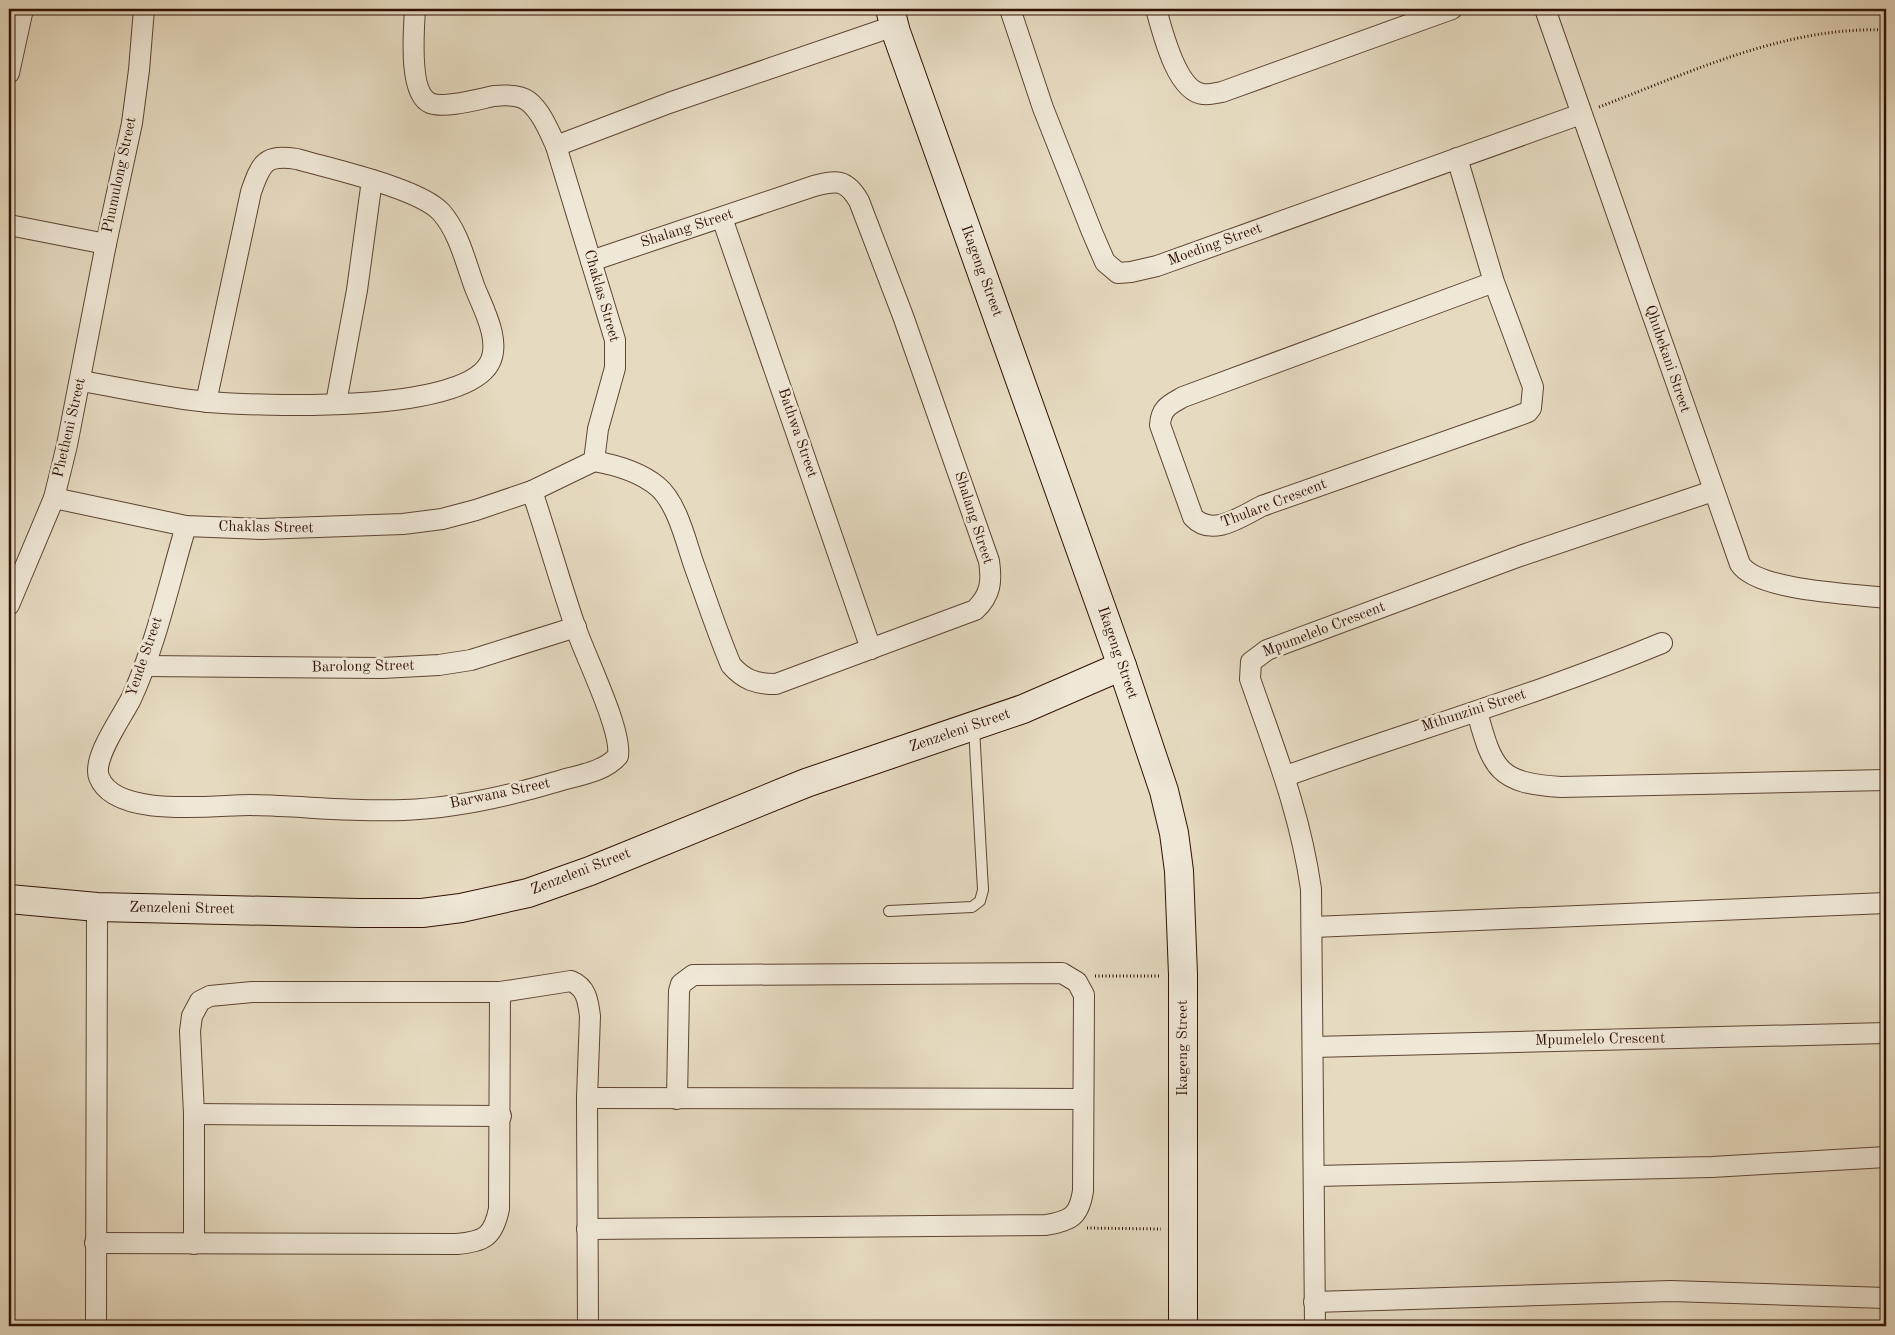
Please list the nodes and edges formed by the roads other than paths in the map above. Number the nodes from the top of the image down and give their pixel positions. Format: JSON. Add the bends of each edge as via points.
{"nodes":[{"id":1,"x":23,"y":9,"type":"edge"},
{"id":2,"x":144,"y":9,"type":"edge"},
{"id":3,"x":415,"y":9,"type":"edge"},
{"id":4,"x":1010,"y":9,"type":"edge"},
{"id":5,"x":1156,"y":9,"type":"edge"},
{"id":6,"x":1452,"y":9,"type":"edge"},
{"id":7,"x":1545,"y":9,"type":"edge"},
{"id":8,"x":892,"y":18,"type":"edge"},
{"id":9,"x":9,"y":73,"type":"edge"},
{"id":10,"x":1581,"y":114,"type":"junction"},
{"id":11,"x":556,"y":146,"type":"junction"},
{"id":12,"x":1457,"y":158,"type":"junction"},
{"id":13,"x":372,"y":180,"type":"junction"},
{"id":14,"x":722,"y":218,"type":"junction"},
{"id":15,"x":9,"y":225,"type":"edge"},
{"id":16,"x":106,"y":244,"type":"junction"},
{"id":17,"x":591,"y":261,"type":"junction"},
{"id":18,"x":1494,"y":282,"type":"junction"},
{"id":19,"x":81,"y":381,"type":"junction"},
{"id":20,"x":206,"y":402,"type":"junction"},
{"id":21,"x":336,"y":403,"type":"junction"},
{"id":22,"x":594,"y":462,"type":"junction"},
{"id":23,"x":532,"y":491,"type":"junction"},
{"id":24,"x":1713,"y":491,"type":"junction"},
{"id":25,"x":54,"y":498,"type":"junction"},
{"id":26,"x":186,"y":526,"type":"junction"},
{"id":27,"x":1886,"y":598,"type":"edge"},
{"id":28,"x":9,"y":605,"type":"edge"},
{"id":29,"x":576,"y":627,"type":"junction"},
{"id":30,"x":1662,"y":643,"type":"dead end"},
{"id":31,"x":871,"y":649,"type":"junction"},
{"id":32,"x":144,"y":666,"type":"junction"},
{"id":33,"x":1122,"y":666,"type":"junction"},
{"id":34,"x":1477,"y":712,"type":"junction"},
{"id":35,"x":974,"y":726,"type":"junction"},
{"id":36,"x":1286,"y":776,"type":"junction"},
{"id":37,"x":1886,"y":780,"type":"edge"},
{"id":38,"x":103,"y":784,"type":"joint"},
{"id":39,"x":9,"y":899,"type":"edge"},
{"id":40,"x":1886,"y":903,"type":"edge"},
{"id":41,"x":97,"y":907,"type":"junction"},
{"id":42,"x":889,"y":911,"type":"dead end"},
{"id":43,"x":1313,"y":927,"type":"junction"},
{"id":44,"x":500,"y":992,"type":"junction"},
{"id":45,"x":1886,"y":1033,"type":"edge"},
{"id":46,"x":1313,"y":1046,"type":"junction"},
{"id":47,"x":587,"y":1098,"type":"junction"},
{"id":48,"x":677,"y":1099,"type":"junction"},
{"id":49,"x":1082,"y":1099,"type":"junction"},
{"id":50,"x":194,"y":1114,"type":"junction"},
{"id":51,"x":501,"y":1116,"type":"junction"},
{"id":52,"x":1886,"y":1157,"type":"edge"},
{"id":53,"x":1315,"y":1176,"type":"junction"},
{"id":54,"x":587,"y":1229,"type":"junction"},
{"id":55,"x":95,"y":1244,"type":"junction"},
{"id":56,"x":194,"y":1244,"type":"junction"},
{"id":57,"x":1886,"y":1298,"type":"edge"},
{"id":58,"x":1314,"y":1302,"type":"junction"},
{"id":59,"x":96,"y":1326,"type":"edge"},
{"id":60,"x":588,"y":1326,"type":"edge"},
{"id":61,"x":1184,"y":1326,"type":"edge"},
{"id":62,"x":1316,"y":1326,"type":"edge"}],
"edges":[{"from":1,"to":9,"type":"street"},
{"from":2,"to":16,"type":"street","name":"Phumulong Street","via":[[132,123]]},
{"from":3,"to":11,"type":"street","via":[[415,70],[418,89],[424,99],[430,103],[446,104],[501,95],[520,98],[542,118]]},
{"from":4,"to":12,"type":"street","name":"Moeding Street","via":[[1043,108],[1094,240],[1105,262],[1118,273],[1157,266]]},
{"from":5,"to":6,"type":"street","via":[[1174,63],[1188,84],[1202,94],[1222,92]]},
{"from":7,"to":10,"type":"street","name":"Qhubekani Street"},
{"from":8,"to":11,"type":"street"},
{"from":8,"to":33,"type":"street","name":"Ikageng Street"},
{"from":10,"to":12,"type":"street","name":"Moeding Street"},
{"from":10,"to":24,"type":"street","name":"Qhubekani Street"},
{"from":11,"to":17,"type":"street","name":"Chaklas Street"},
{"from":12,"to":18,"type":"street","name":"Thulare Crescent"},
{"from":13,"to":20,"type":"street","via":[[280,156],[271,158],[261,168],[251,192],[238,247]]},
{"from":13,"to":21,"type":"street","via":[[357,290]]},
{"from":13,"to":21,"type":"street","via":[[429,202],[450,224],[483,308],[493,340],[492,355],[489,364],[471,379],[441,392],[420,398]]},
{"from":14,"to":17,"type":"street","name":"Shalang Street"},
{"from":14,"to":31,"type":"street","name":"Bathwa Street"},
{"from":14,"to":31,"type":"street","name":"Shalang Street","via":[[829,182],[846,184],[851,188],[859,201],[903,316],[989,561],[990,588],[984,602],[975,610]]},
{"from":15,"to":16,"type":"street","name":"Phumulong Street"},
{"from":16,"to":19,"type":"street","name":"Phetheni Street"},
{"from":17,"to":22,"type":"street","name":"Chaklas Street","via":[[612,326],[616,352]]},
{"from":18,"to":18,"type":"street","name":"Thulare Crescent","via":[[1533,386],[1528,412],[1262,506],[1229,522],[1203,525],[1194,517],[1160,425],[1162,411],[1169,405],[1183,397]]},
{"from":19,"to":20,"type":"street"},
{"from":19,"to":25,"type":"street","name":"Phetheni Street"},
{"from":20,"to":21,"type":"street","via":[[266,405]]},
{"from":22,"to":23,"type":"street","name":"Chaklas Street"},
{"from":22,"to":31,"type":"street","name":"Shalang Street","via":[[616,465],[644,478],[667,498],[680,523],[722,644],[731,665],[739,674],[761,684],[776,684]]},
{"from":23,"to":26,"type":"street","name":"Chaklas Street","via":[[476,510],[403,524],[270,529]]},
{"from":23,"to":29,"type":"street","name":"Barwana Street"},
{"from":24,"to":27,"type":"street","name":"Qhubekani Street","via":[[1740,564],[1747,572],[1769,582],[1793,587]]},
{"from":24,"to":36,"type":"street","name":"Mpumelelo Crescent","via":[[1520,556],[1276,647],[1253,659],[1249,666],[1250,679]]},
{"from":25,"to":26,"type":"street","name":"Chaklas Street"},
{"from":25,"to":28,"type":"street","name":"Phetheni Street"},
{"from":26,"to":32,"type":"street","name":"Yende Street"},
{"from":29,"to":32,"type":"street","name":"Barolong Street","via":[[471,660],[439,665],[382,668]]},
{"from":29,"to":38,"type":"street","name":"Barwana Street","via":[[619,746],[618,756],[601,768],[466,804],[407,810],[152,805],[121,799]]},
{"from":30,"to":34,"type":"street","name":"Mthunzini Street"},
{"from":32,"to":38,"type":"street","name":"Yende Street","via":[[101,757],[98,775]]},
{"from":33,"to":35,"type":"street","name":"Zenzeleni Street","via":[[1023,709]]},
{"from":33,"to":61,"type":"street","name":"Ikageng Street","via":[[1164,791],[1179,871],[1183,975]]},
{"from":34,"to":36,"type":"street","name":"Mthunzini Street"},
{"from":34,"to":37,"type":"street","via":[[1495,763],[1514,780],[1536,785]]},
{"from":35,"to":41,"type":"street","name":"Zenzeleni Street","via":[[806,783],[528,893],[461,908],[391,913]]},
{"from":35,"to":42,"type":"lane","via":[[983,890],[980,901],[972,907]]},
{"from":36,"to":43,"type":"street","name":"Mpumelelo Crescent","via":[[1306,854]]},
{"from":39,"to":41,"type":"street","name":"Zenzeleni Street"},
{"from":40,"to":43,"type":"street"},
{"from":41,"to":55,"type":"street"},
{"from":43,"to":46,"type":"street","name":"Mpumelelo Crescent"},
{"from":44,"to":47,"type":"street","via":[[560,981],[570,981],[583,989],[590,1016]]},
{"from":44,"to":50,"type":"street","via":[[252,992],[210,996],[200,1001],[192,1016]]},
{"from":44,"to":51,"type":"street"},
{"from":45,"to":46,"type":"street","name":"Mpumelelo Crescent"},
{"from":46,"to":53,"type":"street","name":"Mpumelelo Crescent"},
{"from":47,"to":48,"type":"street"},
{"from":47,"to":54,"type":"street"},
{"from":48,"to":49,"type":"street"},
{"from":48,"to":49,"type":"street","via":[[678,997],[681,984],[693,975],[1038,972],[1062,973],[1081,988],[1086,1004]]},
{"from":49,"to":54,"type":"street","via":[[1081,1205],[1070,1218],[1057,1223]]},
{"from":50,"to":51,"type":"street"},
{"from":50,"to":56,"type":"street"},
{"from":51,"to":56,"type":"street","via":[[499,1209],[496,1224],[479,1241],[457,1244]]},
{"from":52,"to":53,"type":"street","via":[[1712,1167]]},
{"from":53,"to":58,"type":"street","name":"Mpumelelo Crescent"},
{"from":54,"to":60,"type":"street"},
{"from":55,"to":56,"type":"street"},
{"from":55,"to":59,"type":"street"},
{"from":57,"to":58,"type":"street","via":[[1671,1292]]},
{"from":58,"to":62,"type":"street","name":"Mpumelelo Crescent"}]}
